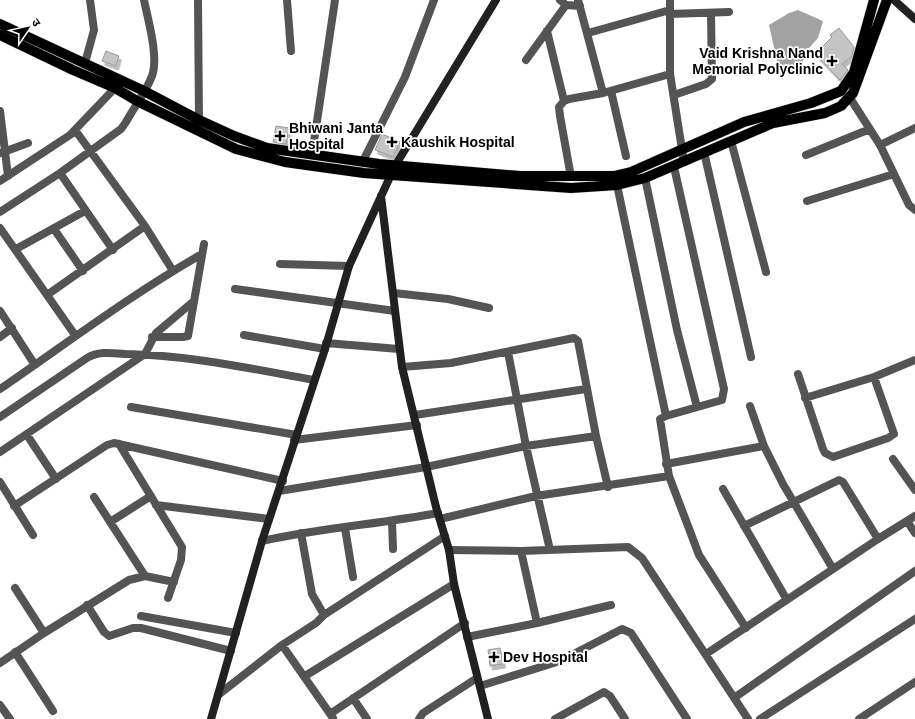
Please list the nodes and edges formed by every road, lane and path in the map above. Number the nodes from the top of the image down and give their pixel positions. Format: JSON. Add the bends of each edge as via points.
{"nodes":[{"id":1,"x":90,"y":0,"type":"edge"},
{"id":2,"x":144,"y":0,"type":"edge"},
{"id":3,"x":198,"y":0,"type":"edge"},
{"id":4,"x":287,"y":0,"type":"edge"},
{"id":5,"x":335,"y":0,"type":"edge"},
{"id":6,"x":434,"y":0,"type":"edge"},
{"id":7,"x":494,"y":0,"type":"edge"},
{"id":8,"x":670,"y":0,"type":"edge"},
{"id":9,"x":874,"y":0,"type":"edge"},
{"id":10,"x":887,"y":0,"type":"edge"},
{"id":11,"x":894,"y":0,"type":"edge"},
{"id":12,"x":563,"y":2,"type":"edge"},
{"id":13,"x":579,"y":3,"type":"edge"},
{"id":14,"x":670,"y":12,"type":"junction"},
{"id":15,"x":729,"y":12,"type":"dead end"},
{"id":16,"x":711,"y":13,"type":"junction"},
{"id":17,"x":915,"y":19,"type":"edge"},
{"id":18,"x":0,"y":24,"type":"edge"},
{"id":19,"x":547,"y":31,"type":"junction"},
{"id":20,"x":588,"y":33,"type":"junction"},
{"id":21,"x":0,"y":35,"type":"edge"},
{"id":22,"x":290,"y":51,"type":"dead end"},
{"id":23,"x":526,"y":60,"type":"dead end"},
{"id":24,"x":85,"y":63,"type":"junction"},
{"id":25,"x":670,"y":74,"type":"junction"},
{"id":26,"x":115,"y":88,"type":"junction"},
{"id":27,"x":144,"y":90,"type":"junction"},
{"id":28,"x":607,"y":92,"type":"junction"},
{"id":29,"x":674,"y":96,"type":"junction"},
{"id":30,"x":850,"y":98,"type":"junction"},
{"id":31,"x":137,"y":101,"type":"junction"},
{"id":32,"x":564,"y":101,"type":"junction"},
{"id":33,"x":0,"y":111,"type":"edge"},
{"id":34,"x":199,"y":120,"type":"junction"},
{"id":35,"x":915,"y":128,"type":"edge"},
{"id":36,"x":870,"y":129,"type":"junction"},
{"id":37,"x":76,"y":130,"type":"junction"},
{"id":38,"x":732,"y":141,"type":"junction"},
{"id":39,"x":28,"y":143,"type":"dead end"},
{"id":40,"x":880,"y":145,"type":"junction"},
{"id":41,"x":682,"y":150,"type":"junction"},
{"id":42,"x":90,"y":151,"type":"junction"},
{"id":43,"x":2,"y":152,"type":"edge"},
{"id":44,"x":704,"y":152,"type":"junction"},
{"id":45,"x":312,"y":155,"type":"junction"},
{"id":46,"x":806,"y":155,"type":"dead end"},
{"id":47,"x":626,"y":156,"type":"dead end"},
{"id":48,"x":363,"y":160,"type":"junction"},
{"id":49,"x":684,"y":162,"type":"junction"},
{"id":50,"x":674,"y":166,"type":"junction"},
{"id":51,"x":393,"y":170,"type":"junction"},
{"id":52,"x":60,"y":172,"type":"junction"},
{"id":53,"x":894,"y":174,"type":"junction"},
{"id":54,"x":8,"y":176,"type":"junction"},
{"id":55,"x":571,"y":177,"type":"junction"},
{"id":56,"x":645,"y":178,"type":"junction"},
{"id":57,"x":0,"y":181,"type":"edge"},
{"id":58,"x":617,"y":185,"type":"junction"},
{"id":59,"x":380,"y":195,"type":"junction"},
{"id":60,"x":807,"y":201,"type":"dead end"},
{"id":61,"x":915,"y":210,"type":"edge"},
{"id":62,"x":86,"y":211,"type":"junction"},
{"id":63,"x":0,"y":212,"type":"edge"},
{"id":64,"x":145,"y":226,"type":"junction"},
{"id":65,"x":0,"y":228,"type":"edge"},
{"id":66,"x":54,"y":229,"type":"junction"},
{"id":67,"x":204,"y":244,"type":"dead end"},
{"id":68,"x":16,"y":249,"type":"junction"},
{"id":69,"x":112,"y":250,"type":"junction"},
{"id":70,"x":202,"y":254,"type":"junction"},
{"id":71,"x":280,"y":264,"type":"dead end"},
{"id":72,"x":349,"y":266,"type":"junction"},
{"id":73,"x":83,"y":271,"type":"junction"},
{"id":74,"x":173,"y":271,"type":"junction"},
{"id":75,"x":766,"y":272,"type":"dead end"},
{"id":76,"x":235,"y":289,"type":"dead end"},
{"id":77,"x":394,"y":293,"type":"junction"},
{"id":78,"x":47,"y":295,"type":"junction"},
{"id":79,"x":194,"y":301,"type":"junction"},
{"id":80,"x":338,"y":302,"type":"junction"},
{"id":81,"x":489,"y":308,"type":"dead end"},
{"id":82,"x":0,"y":311,"type":"edge"},
{"id":83,"x":395,"y":312,"type":"junction"},
{"id":84,"x":12,"y":328,"type":"junction"},
{"id":85,"x":75,"y":335,"type":"junction"},
{"id":86,"x":244,"y":336,"type":"dead end"},
{"id":87,"x":0,"y":337,"type":"edge"},
{"id":88,"x":152,"y":337,"type":"junction"},
{"id":89,"x":326,"y":346,"type":"junction"},
{"id":90,"x":399,"y":349,"type":"junction"},
{"id":91,"x":508,"y":352,"type":"junction"},
{"id":92,"x":145,"y":354,"type":"junction"},
{"id":93,"x":751,"y":357,"type":"dead end"},
{"id":94,"x":915,"y":360,"type":"edge"},
{"id":95,"x":35,"y":365,"type":"junction"},
{"id":96,"x":402,"y":367,"type":"junction"},
{"id":97,"x":798,"y":374,"type":"dead end"},
{"id":98,"x":874,"y":377,"type":"junction"},
{"id":99,"x":314,"y":380,"type":"junction"},
{"id":100,"x":0,"y":389,"type":"edge"},
{"id":101,"x":586,"y":389,"type":"junction"},
{"id":102,"x":805,"y":398,"type":"junction"},
{"id":103,"x":516,"y":401,"type":"junction"},
{"id":104,"x":750,"y":406,"type":"dead end"},
{"id":105,"x":697,"y":407,"type":"junction"},
{"id":106,"x":131,"y":408,"type":"dead end"},
{"id":107,"x":415,"y":415,"type":"junction"},
{"id":108,"x":666,"y":416,"type":"junction"},
{"id":109,"x":0,"y":417,"type":"edge"},
{"id":110,"x":417,"y":425,"type":"junction"},
{"id":111,"x":27,"y":435,"type":"junction"},
{"id":112,"x":596,"y":436,"type":"junction"},
{"id":113,"x":296,"y":438,"type":"junction"},
{"id":114,"x":118,"y":444,"type":"junction"},
{"id":115,"x":526,"y":446,"type":"junction"},
{"id":116,"x":764,"y":446,"type":"junction"},
{"id":117,"x":0,"y":452,"type":"edge"},
{"id":118,"x":893,"y":459,"type":"dead end"},
{"id":119,"x":666,"y":464,"type":"junction"},
{"id":120,"x":426,"y":467,"type":"junction"},
{"id":121,"x":669,"y":476,"type":"junction"},
{"id":122,"x":56,"y":479,"type":"junction"},
{"id":123,"x":283,"y":481,"type":"junction"},
{"id":124,"x":0,"y":482,"type":"edge"},
{"id":125,"x":608,"y":487,"type":"junction"},
{"id":126,"x":723,"y":489,"type":"dead end"},
{"id":127,"x":915,"y":490,"type":"edge"},
{"id":128,"x":279,"y":491,"type":"junction"},
{"id":129,"x":151,"y":496,"type":"junction"},
{"id":130,"x":536,"y":496,"type":"junction"},
{"id":131,"x":94,"y":497,"type":"dead end"},
{"id":132,"x":794,"y":503,"type":"junction"},
{"id":133,"x":156,"y":505,"type":"junction"},
{"id":134,"x":14,"y":506,"type":"junction"},
{"id":135,"x":439,"y":516,"type":"junction"},
{"id":136,"x":915,"y":516,"type":"edge"},
{"id":137,"x":269,"y":519,"type":"junction"},
{"id":138,"x":392,"y":521,"type":"junction"},
{"id":139,"x":908,"y":521,"type":"junction"},
{"id":140,"x":110,"y":522,"type":"junction"},
{"id":141,"x":744,"y":526,"type":"junction"},
{"id":142,"x":345,"y":528,"type":"junction"},
{"id":143,"x":915,"y":532,"type":"edge"},
{"id":144,"x":300,"y":533,"type":"junction"},
{"id":145,"x":33,"y":535,"type":"dead end"},
{"id":146,"x":445,"y":536,"type":"junction"},
{"id":147,"x":878,"y":539,"type":"junction"},
{"id":148,"x":262,"y":541,"type":"junction"},
{"id":149,"x":393,"y":549,"type":"dead end"},
{"id":150,"x":449,"y":550,"type":"junction"},
{"id":151,"x":550,"y":550,"type":"junction"},
{"id":152,"x":521,"y":551,"type":"junction"},
{"id":153,"x":833,"y":569,"type":"junction"},
{"id":154,"x":915,"y":571,"type":"edge"},
{"id":155,"x":145,"y":576,"type":"junction"},
{"id":156,"x":353,"y":577,"type":"dead end"},
{"id":157,"x":174,"y":582,"type":"junction"},
{"id":158,"x":454,"y":584,"type":"junction"},
{"id":159,"x":15,"y":588,"type":"dead end"},
{"id":160,"x":168,"y":598,"type":"dead end"},
{"id":161,"x":787,"y":600,"type":"junction"},
{"id":162,"x":87,"y":605,"type":"junction"},
{"id":163,"x":611,"y":605,"type":"dead end"},
{"id":164,"x":324,"y":615,"type":"junction"},
{"id":165,"x":141,"y":616,"type":"dead end"},
{"id":166,"x":915,"y":619,"type":"edge"},
{"id":167,"x":465,"y":623,"type":"junction"},
{"id":168,"x":537,"y":623,"type":"junction"},
{"id":169,"x":746,"y":628,"type":"junction"},
{"id":170,"x":44,"y":633,"type":"junction"},
{"id":171,"x":236,"y":633,"type":"junction"},
{"id":172,"x":467,"y":637,"type":"junction"},
{"id":173,"x":282,"y":645,"type":"junction"},
{"id":174,"x":231,"y":651,"type":"junction"},
{"id":175,"x":15,"y":652,"type":"junction"},
{"id":176,"x":706,"y":654,"type":"junction"},
{"id":177,"x":0,"y":663,"type":"edge"},
{"id":178,"x":306,"y":676,"type":"junction"},
{"id":179,"x":478,"y":682,"type":"junction"},
{"id":180,"x":915,"y":682,"type":"edge"},
{"id":181,"x":218,"y":695,"type":"junction"},
{"id":182,"x":353,"y":698,"type":"junction"},
{"id":183,"x":734,"y":698,"type":"junction"},
{"id":184,"x":53,"y":711,"type":"dead end"},
{"id":185,"x":332,"y":717,"type":"edge"},
{"id":186,"x":212,"y":718,"type":"edge"},
{"id":187,"x":367,"y":719,"type":"edge"},
{"id":188,"x":419,"y":719,"type":"edge"},
{"id":189,"x":488,"y":719,"type":"edge"},
{"id":190,"x":555,"y":719,"type":"edge"},
{"id":191,"x":625,"y":719,"type":"edge"},
{"id":192,"x":687,"y":719,"type":"edge"},
{"id":193,"x":748,"y":719,"type":"edge"},
{"id":194,"x":760,"y":719,"type":"edge"},
{"id":195,"x":858,"y":719,"type":"edge"}],
"edges":[{"from":1,"to":24,"type":"street","via":[[94,30]]},
{"from":2,"to":27,"type":"street","via":[[154,58],[152,77]]},
{"from":3,"to":34,"type":"street"},
{"from":4,"to":22,"type":"street"},
{"from":5,"to":45,"type":"street"},
{"from":6,"to":48,"type":"street","via":[[405,77]]},
{"from":7,"to":51,"type":"street"},
{"from":8,"to":14,"type":"street"},
{"from":9,"to":41,"type":"main road","via":[[856,67],[841,91],[811,103],[744,122]]},
{"from":10,"to":30,"type":"main road"},
{"from":11,"to":17,"type":"street"},
{"from":12,"to":13,"type":"street"},
{"from":12,"to":19,"type":"street"},
{"from":13,"to":20,"type":"street"},
{"from":14,"to":16,"type":"street"},
{"from":14,"to":20,"type":"street"},
{"from":14,"to":25,"type":"street"},
{"from":15,"to":16,"type":"street"},
{"from":16,"to":29,"type":"street","via":[[712,79],[706,84]]},
{"from":18,"to":24,"type":"main road"},
{"from":19,"to":23,"type":"street"},
{"from":19,"to":32,"type":"street"},
{"from":20,"to":28,"type":"street"},
{"from":21,"to":26,"type":"main road"},
{"from":24,"to":27,"type":"main road"},
{"from":25,"to":28,"type":"street"},
{"from":25,"to":29,"type":"street"},
{"from":26,"to":31,"type":"main road"},
{"from":26,"to":37,"type":"street"},
{"from":27,"to":31,"type":"street"},
{"from":27,"to":34,"type":"main road"},
{"from":28,"to":32,"type":"street"},
{"from":28,"to":47,"type":"street"},
{"from":29,"to":41,"type":"street"},
{"from":30,"to":36,"type":"street"},
{"from":30,"to":38,"type":"main road","via":[[841,106],[825,113],[774,123]]},
{"from":31,"to":42,"type":"street","via":[[121,129]]},
{"from":31,"to":51,"type":"main road","via":[[236,149],[285,162]]},
{"from":32,"to":55,"type":"street","via":[[559,107]]},
{"from":33,"to":43,"type":"street"},
{"from":34,"to":45,"type":"main road","via":[[267,148]]},
{"from":35,"to":40,"type":"street"},
{"from":36,"to":40,"type":"street"},
{"from":36,"to":46,"type":"street"},
{"from":37,"to":42,"type":"street"},
{"from":37,"to":54,"type":"street"},
{"from":38,"to":44,"type":"main road"},
{"from":38,"to":75,"type":"street"},
{"from":39,"to":43,"type":"street"},
{"from":40,"to":53,"type":"street"},
{"from":41,"to":49,"type":"street"},
{"from":41,"to":55,"type":"main road","via":[[631,172],[614,176]]},
{"from":42,"to":52,"type":"street"},
{"from":42,"to":64,"type":"street"},
{"from":43,"to":54,"type":"street"},
{"from":44,"to":49,"type":"main road"},
{"from":44,"to":93,"type":"street"},
{"from":45,"to":48,"type":"main road"},
{"from":48,"to":51,"type":"main road"},
{"from":49,"to":50,"type":"main road"},
{"from":50,"to":56,"type":"main road"},
{"from":50,"to":105,"type":"street","via":[[724,389],[722,400]]},
{"from":51,"to":55,"type":"main road"},
{"from":51,"to":58,"type":"main road","via":[[571,188]]},
{"from":51,"to":59,"type":"street"},
{"from":52,"to":62,"type":"street"},
{"from":52,"to":63,"type":"street"},
{"from":53,"to":60,"type":"street"},
{"from":53,"to":61,"type":"street","via":[[909,205]]},
{"from":54,"to":57,"type":"street"},
{"from":56,"to":58,"type":"main road"},
{"from":56,"to":105,"type":"street","via":[[677,330]]},
{"from":58,"to":108,"type":"street"},
{"from":59,"to":72,"type":"street"},
{"from":59,"to":77,"type":"street"},
{"from":62,"to":66,"type":"street"},
{"from":62,"to":69,"type":"street"},
{"from":64,"to":69,"type":"street"},
{"from":64,"to":74,"type":"street"},
{"from":65,"to":68,"type":"street"},
{"from":66,"to":68,"type":"street"},
{"from":66,"to":73,"type":"street"},
{"from":67,"to":70,"type":"street"},
{"from":68,"to":78,"type":"street"},
{"from":69,"to":73,"type":"street"},
{"from":70,"to":74,"type":"street"},
{"from":70,"to":79,"type":"street"},
{"from":71,"to":72,"type":"street"},
{"from":72,"to":80,"type":"street"},
{"from":73,"to":78,"type":"street"},
{"from":74,"to":85,"type":"street"},
{"from":76,"to":80,"type":"street"},
{"from":77,"to":81,"type":"street","via":[[448,299]]},
{"from":77,"to":83,"type":"street"},
{"from":78,"to":85,"type":"street"},
{"from":79,"to":88,"type":"street"},
{"from":79,"to":88,"type":"street","via":[[188,336]]},
{"from":80,"to":83,"type":"street"},
{"from":80,"to":89,"type":"street"},
{"from":82,"to":84,"type":"street"},
{"from":83,"to":90,"type":"street"},
{"from":84,"to":87,"type":"street"},
{"from":84,"to":95,"type":"street"},
{"from":85,"to":95,"type":"street"},
{"from":86,"to":89,"type":"street"},
{"from":88,"to":92,"type":"street"},
{"from":89,"to":90,"type":"street"},
{"from":89,"to":99,"type":"street"},
{"from":90,"to":96,"type":"street"},
{"from":91,"to":96,"type":"street","via":[[451,363]]},
{"from":91,"to":101,"type":"street","via":[[574,338],[580,344]]},
{"from":91,"to":103,"type":"street"},
{"from":92,"to":99,"type":"street","via":[[190,358]]},
{"from":92,"to":109,"type":"street","via":[[92,354]]},
{"from":92,"to":111,"type":"street"},
{"from":94,"to":98,"type":"street"},
{"from":95,"to":100,"type":"street"},
{"from":96,"to":107,"type":"street"},
{"from":97,"to":102,"type":"street"},
{"from":98,"to":102,"type":"street"},
{"from":98,"to":102,"type":"street","via":[[894,434],[833,457],[823,449]]},
{"from":99,"to":113,"type":"street"},
{"from":101,"to":103,"type":"street"},
{"from":101,"to":112,"type":"street"},
{"from":103,"to":107,"type":"street"},
{"from":103,"to":115,"type":"street"},
{"from":104,"to":116,"type":"street"},
{"from":105,"to":108,"type":"street"},
{"from":106,"to":113,"type":"street"},
{"from":107,"to":110,"type":"street"},
{"from":108,"to":119,"type":"street","via":[[660,419],[659,423]]},
{"from":110,"to":113,"type":"street"},
{"from":110,"to":120,"type":"street"},
{"from":111,"to":117,"type":"street"},
{"from":111,"to":122,"type":"street"},
{"from":112,"to":115,"type":"street"},
{"from":112,"to":125,"type":"street"},
{"from":113,"to":123,"type":"street"},
{"from":114,"to":122,"type":"street","via":[[107,445]]},
{"from":114,"to":123,"type":"street"},
{"from":114,"to":129,"type":"street"},
{"from":115,"to":120,"type":"street"},
{"from":115,"to":130,"type":"street"},
{"from":116,"to":119,"type":"street"},
{"from":116,"to":132,"type":"street"},
{"from":118,"to":127,"type":"street"},
{"from":119,"to":121,"type":"street"},
{"from":120,"to":128,"type":"street"},
{"from":120,"to":135,"type":"street"},
{"from":121,"to":125,"type":"street"},
{"from":121,"to":169,"type":"street","via":[[699,554]]},
{"from":122,"to":134,"type":"street"},
{"from":123,"to":128,"type":"street"},
{"from":124,"to":134,"type":"street"},
{"from":125,"to":130,"type":"street"},
{"from":126,"to":141,"type":"street"},
{"from":128,"to":137,"type":"street"},
{"from":129,"to":133,"type":"street"},
{"from":129,"to":140,"type":"street"},
{"from":130,"to":135,"type":"street"},
{"from":130,"to":151,"type":"street"},
{"from":131,"to":140,"type":"street"},
{"from":132,"to":141,"type":"street"},
{"from":132,"to":147,"type":"street","via":[[841,480]]},
{"from":132,"to":153,"type":"street"},
{"from":133,"to":137,"type":"street"},
{"from":133,"to":157,"type":"street","via":[[182,547]]},
{"from":134,"to":145,"type":"street"},
{"from":135,"to":138,"type":"street"},
{"from":135,"to":146,"type":"street"},
{"from":136,"to":139,"type":"street"},
{"from":137,"to":148,"type":"street"},
{"from":138,"to":142,"type":"street"},
{"from":138,"to":149,"type":"street"},
{"from":139,"to":143,"type":"street"},
{"from":139,"to":147,"type":"street"},
{"from":140,"to":155,"type":"street"},
{"from":141,"to":161,"type":"street"},
{"from":142,"to":144,"type":"street"},
{"from":142,"to":156,"type":"street"},
{"from":144,"to":148,"type":"street"},
{"from":144,"to":164,"type":"street","via":[[312,594]]},
{"from":146,"to":150,"type":"street"},
{"from":146,"to":164,"type":"street"},
{"from":147,"to":153,"type":"street"},
{"from":148,"to":171,"type":"street"},
{"from":150,"to":152,"type":"street"},
{"from":150,"to":158,"type":"street"},
{"from":151,"to":152,"type":"street"},
{"from":151,"to":176,"type":"street","via":[[621,546],[635,551]]},
{"from":152,"to":168,"type":"street"},
{"from":153,"to":161,"type":"street"},
{"from":154,"to":183,"type":"street"},
{"from":155,"to":157,"type":"street"},
{"from":155,"to":162,"type":"street","via":[[130,580]]},
{"from":157,"to":160,"type":"street"},
{"from":158,"to":167,"type":"street"},
{"from":158,"to":178,"type":"street"},
{"from":159,"to":170,"type":"street"},
{"from":161,"to":169,"type":"street"},
{"from":162,"to":170,"type":"street"},
{"from":162,"to":174,"type":"street","via":[[109,636],[127,629],[141,628]]},
{"from":163,"to":168,"type":"street"},
{"from":164,"to":173,"type":"street"},
{"from":165,"to":171,"type":"street"},
{"from":166,"to":194,"type":"street"},
{"from":167,"to":172,"type":"street"},
{"from":167,"to":182,"type":"street"},
{"from":168,"to":172,"type":"street"},
{"from":169,"to":176,"type":"street"},
{"from":170,"to":175,"type":"street"},
{"from":171,"to":174,"type":"street"},
{"from":172,"to":179,"type":"street"},
{"from":173,"to":178,"type":"street"},
{"from":173,"to":181,"type":"street"},
{"from":174,"to":181,"type":"street"},
{"from":175,"to":177,"type":"street"},
{"from":175,"to":184,"type":"street"},
{"from":176,"to":183,"type":"street"},
{"from":178,"to":185,"type":"street"},
{"from":179,"to":188,"type":"street","via":[[423,714]]},
{"from":179,"to":189,"type":"street"},
{"from":179,"to":192,"type":"street","via":[[560,661],[622,629],[630,634]]},
{"from":180,"to":195,"type":"street"},
{"from":181,"to":186,"type":"street"},
{"from":182,"to":185,"type":"street"},
{"from":182,"to":187,"type":"street"},
{"from":183,"to":193,"type":"street"},
{"from":190,"to":191,"type":"street","via":[[604,692],[610,696]]}]}
